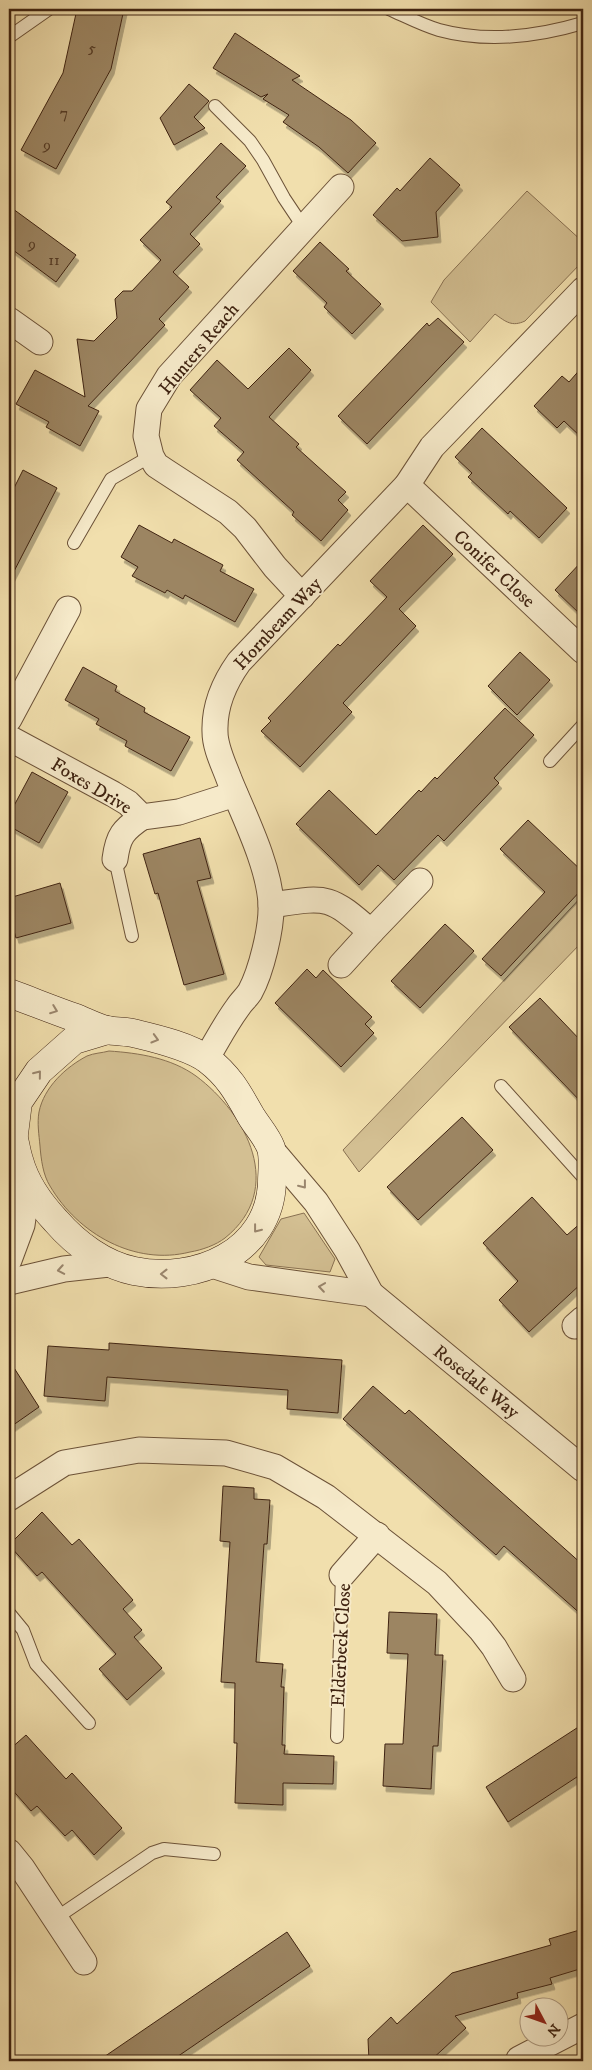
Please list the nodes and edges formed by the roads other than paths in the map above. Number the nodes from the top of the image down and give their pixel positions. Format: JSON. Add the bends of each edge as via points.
{"nodes":[{"id":1,"x":49,"y":9,"type":"edge"},
{"id":2,"x":389,"y":9,"type":"edge"},
{"id":3,"x":583,"y":23,"type":"edge"},
{"id":4,"x":9,"y":37,"type":"edge"},
{"id":5,"x":215,"y":106,"type":"dead end"},
{"id":6,"x":341,"y":187,"type":"dead end"},
{"id":7,"x":304,"y":228,"type":"junction"},
{"id":8,"x":583,"y":290,"type":"edge"},
{"id":9,"x":9,"y":320,"type":"edge"},
{"id":10,"x":40,"y":342,"type":"dead end"},
{"id":11,"x":150,"y":456,"type":"junction"},
{"id":12,"x":407,"y":485,"type":"junction"},
{"id":13,"x":74,"y":543,"type":"dead end"},
{"id":14,"x":302,"y":596,"type":"junction"},
{"id":15,"x":68,"y":609,"type":"dead end"},
{"id":16,"x":583,"y":651,"type":"edge"},
{"id":17,"x":583,"y":725,"type":"edge"},
{"id":18,"x":11,"y":739,"type":"edge"},
{"id":19,"x":550,"y":761,"type":"dead end"},
{"id":20,"x":235,"y":794,"type":"junction"},
{"id":21,"x":142,"y":816,"type":"junction"},
{"id":22,"x":115,"y":859,"type":"joint"},
{"id":23,"x":420,"y":881,"type":"dead end"},
{"id":24,"x":271,"y":905,"type":"junction"},
{"id":25,"x":371,"y":932,"type":"junction"},
{"id":26,"x":132,"y":936,"type":"dead end"},
{"id":27,"x":341,"y":965,"type":"dead end"},
{"id":28,"x":9,"y":993,"type":"edge"},
{"id":29,"x":107,"y":1030,"type":"junction"},
{"id":30,"x":206,"y":1059,"type":"junction"},
{"id":31,"x":501,"y":1086,"type":"dead end"},
{"id":32,"x":11,"y":1129,"type":"edge"},
{"id":33,"x":271,"y":1149,"type":"junction"},
{"id":34,"x":583,"y":1177,"type":"edge"},
{"id":35,"x":28,"y":1184,"type":"junction"},
{"id":36,"x":9,"y":1260,"type":"edge"},
{"id":37,"x":110,"y":1264,"type":"junction"},
{"id":38,"x":212,"y":1265,"type":"junction"},
{"id":39,"x":9,"y":1282,"type":"edge"},
{"id":40,"x":370,"y":1294,"type":"junction"},
{"id":41,"x":583,"y":1469,"type":"edge"},
{"id":42,"x":9,"y":1498,"type":"edge"},
{"id":43,"x":377,"y":1535,"type":"junction"},
{"id":44,"x":342,"y":1575,"type":"joint"},
{"id":45,"x":9,"y":1613,"type":"edge"},
{"id":46,"x":513,"y":1679,"type":"dead end"},
{"id":47,"x":89,"y":1723,"type":"dead end"},
{"id":48,"x":337,"y":1737,"type":"dead end"},
{"id":49,"x":9,"y":1852,"type":"edge"},
{"id":50,"x":214,"y":1854,"type":"dead end"},
{"id":51,"x":56,"y":1918,"type":"junction"},
{"id":52,"x":84,"y":1962,"type":"dead end"},
{"id":53,"x":583,"y":2026,"type":"edge"},
{"id":54,"x":518,"y":2060,"type":"edge"}],
"edges":[{"from":1,"to":4,"type":"lane"},
{"from":2,"to":3,"type":"lane","via":[[438,29],[475,36],[521,37]]},
{"from":5,"to":7,"type":"lane","via":[[250,141]]},
{"from":6,"to":7,"type":"street","name":"Hunters Reach"},
{"from":7,"to":11,"type":"street","name":"Hunters Reach","via":[[169,376],[149,409],[146,436]]},
{"from":8,"to":12,"type":"street","name":"Hornbeam Way","via":[[432,447]]},
{"from":9,"to":10,"type":"street"},
{"from":11,"to":13,"type":"lane","via":[[111,479]]},
{"from":11,"to":14,"type":"street","via":[[156,465],[228,512]]},
{"from":12,"to":14,"type":"street","name":"Hornbeam Way"},
{"from":12,"to":16,"type":"street","name":"Conifer Close"},
{"from":14,"to":20,"type":"street","name":"Hornbeam Way","via":[[239,662],[227,678],[220,696],[215,734]]},
{"from":15,"to":18,"type":"street","name":"Foxes Drive"},
{"from":17,"to":19,"type":"lane"},
{"from":18,"to":21,"type":"street","name":"Foxes Drive","via":[[113,794]]},
{"from":20,"to":21,"type":"street","name":"Foxes Drive","via":[[179,812]]},
{"from":20,"to":24,"type":"street","name":"Hornbeam Way","via":[[256,846]]},
{"from":21,"to":22,"type":"street","via":[[120,837]]},
{"from":22,"to":26,"type":"lane"},
{"from":23,"to":25,"type":"street"},
{"from":24,"to":25,"type":"street","via":[[314,899],[330,901]]},
{"from":24,"to":30,"type":"street","name":"Hornbeam Way","via":[[269,929],[256,977]]},
{"from":25,"to":27,"type":"street"},
{"from":28,"to":29,"type":"street","name":"Rosedale Way","one_way":true},
{"from":29,"to":30,"type":"street","name":"Rosedale Way","one_way":true,"via":[[136,1033],[179,1046]]},
{"from":32,"to":29,"type":"street","name":"Rosedale Way","one_way":true,"via":[[18,1102],[39,1071],[74,1040]]},
{"from":30,"to":33,"type":"street","name":"Rosedale Way","via":[[231,1081]]},
{"from":31,"to":34,"type":"lane"},
{"from":32,"to":35,"type":"street","name":"Rosedale Way"},
{"from":33,"to":38,"type":"street","name":"Rosedale Way","one_way":true,"via":[[272,1194],[267,1213],[247,1241]]},
{"from":33,"to":40,"type":"street","name":"Rosedale Way","one_way":true,"via":[[316,1202]]},
{"from":35,"to":36,"type":"street","name":"Rosedale Way","via":[[22,1226]]},
{"from":35,"to":37,"type":"street","name":"Rosedale Way","via":[[55,1221]]},
{"from":38,"to":37,"type":"street","name":"Rosedale Way","one_way":true,"via":[[187,1273],[161,1274]]},
{"from":37,"to":39,"type":"street","name":"Rosedale Way","one_way":true,"via":[[64,1269]]},
{"from":40,"to":38,"type":"street","one_way":true,"via":[[249,1277]]},
{"from":40,"to":41,"type":"street","name":"Rosedale Way"},
{"from":42,"to":43,"type":"street","via":[[64,1463],[139,1450],[226,1453],[275,1467],[326,1497]]},
{"from":43,"to":44,"type":"street","name":"Elderbeck Close"},
{"from":43,"to":46,"type":"street","via":[[437,1583],[460,1606],[494,1647]]},
{"from":44,"to":48,"type":"lane","name":"Elderbeck Close"},
{"from":45,"to":47,"type":"lane","via":[[23,1630],[36,1664]]},
{"from":49,"to":51,"type":"street"},
{"from":50,"to":51,"type":"lane","via":[[164,1848]]},
{"from":51,"to":52,"type":"street"},
{"from":53,"to":54,"type":"street"}]}
